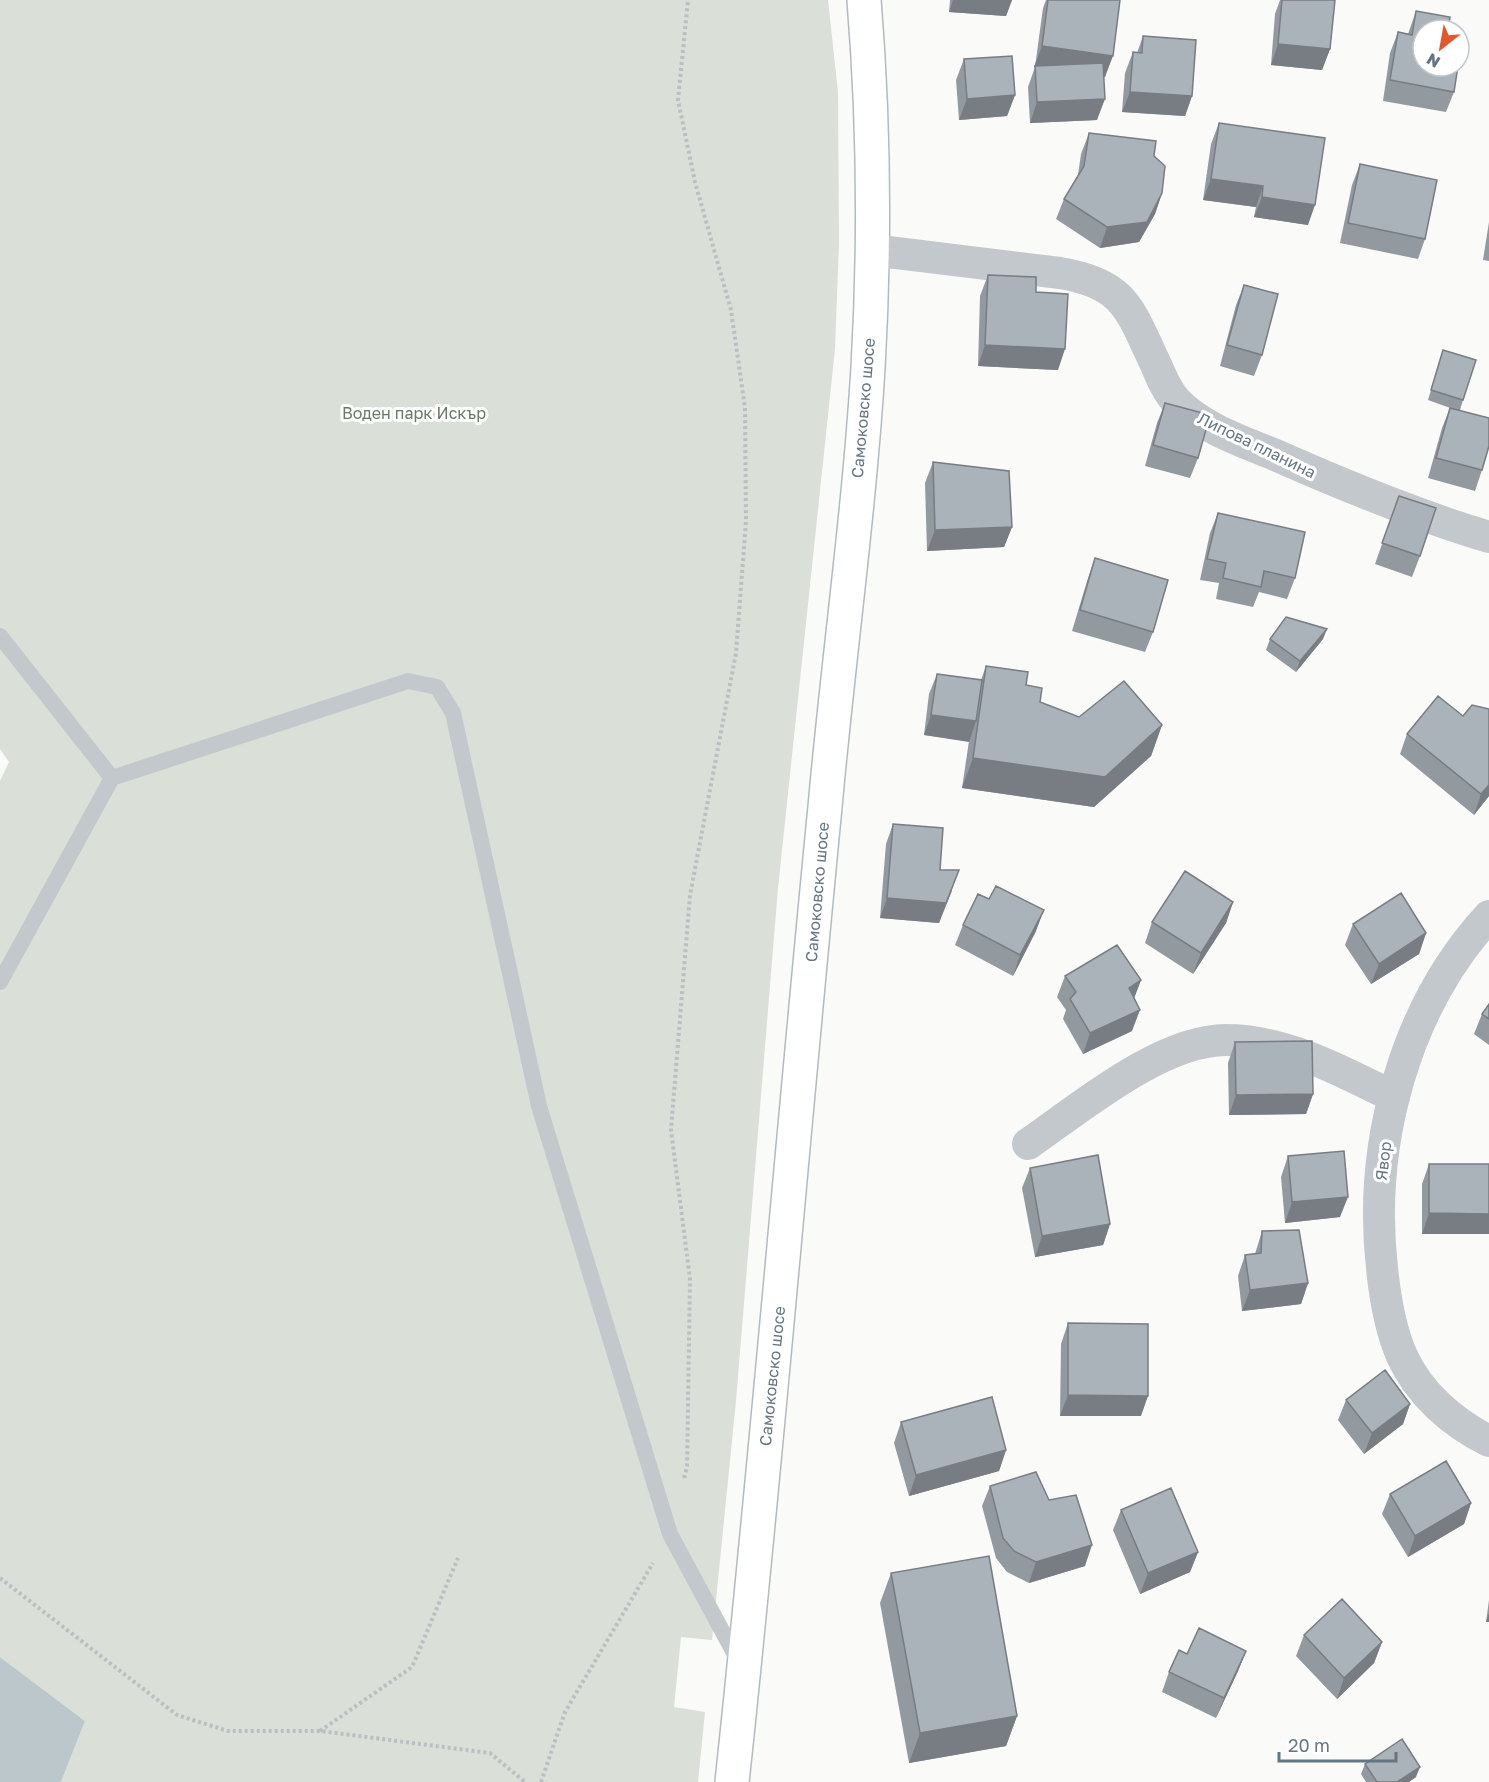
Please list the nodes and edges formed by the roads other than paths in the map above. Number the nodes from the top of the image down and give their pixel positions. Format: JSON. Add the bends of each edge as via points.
{"nodes":[{"id":1,"x":864,"y":0,"type":"edge"},
{"id":2,"x":872,"y":250,"type":"junction"},
{"id":3,"x":1489,"y":537,"type":"edge"},
{"id":4,"x":0,"y":636,"type":"edge"},
{"id":5,"x":112,"y":778,"type":"junction"},
{"id":6,"x":1489,"y":916,"type":"edge"},
{"id":7,"x":0,"y":982,"type":"edge"},
{"id":8,"x":1394,"y":1097,"type":"junction"},
{"id":9,"x":1028,"y":1143,"type":"dead end"},
{"id":10,"x":1489,"y":1441,"type":"edge"},
{"id":11,"x":744,"y":1671,"type":"junction"},
{"id":12,"x":732,"y":1782,"type":"edge"}],
"edges":[{"from":1,"to":2,"type":"main road","name":"Самоковско шосе","via":[[871,79]]},
{"from":2,"to":3,"type":"street","name":"Липова планина","via":[[1060,273],[1103,284],[1121,297],[1166,385],[1177,402],[1193,415],[1316,473],[1439,522]]},
{"from":2,"to":11,"type":"main road","name":"Самоковско шосе","via":[[867,369]]},
{"from":4,"to":5,"type":"lane"},
{"from":5,"to":7,"type":"lane"},
{"from":5,"to":11,"type":"lane","via":[[408,681],[437,687],[453,713],[539,1106],[670,1534]]},
{"from":6,"to":8,"type":"street","name":"Явор","via":[[1461,949],[1432,1001],[1405,1061]]},
{"from":8,"to":9,"type":"street","via":[[1344,1072],[1271,1045],[1223,1040],[1149,1064]]},
{"from":8,"to":10,"type":"street","name":"Явор","via":[[1380,1172],[1379,1246],[1386,1302],[1403,1358],[1419,1382],[1447,1414]]},
{"from":11,"to":12,"type":"main road","name":"Самоковско шосе"}]}
